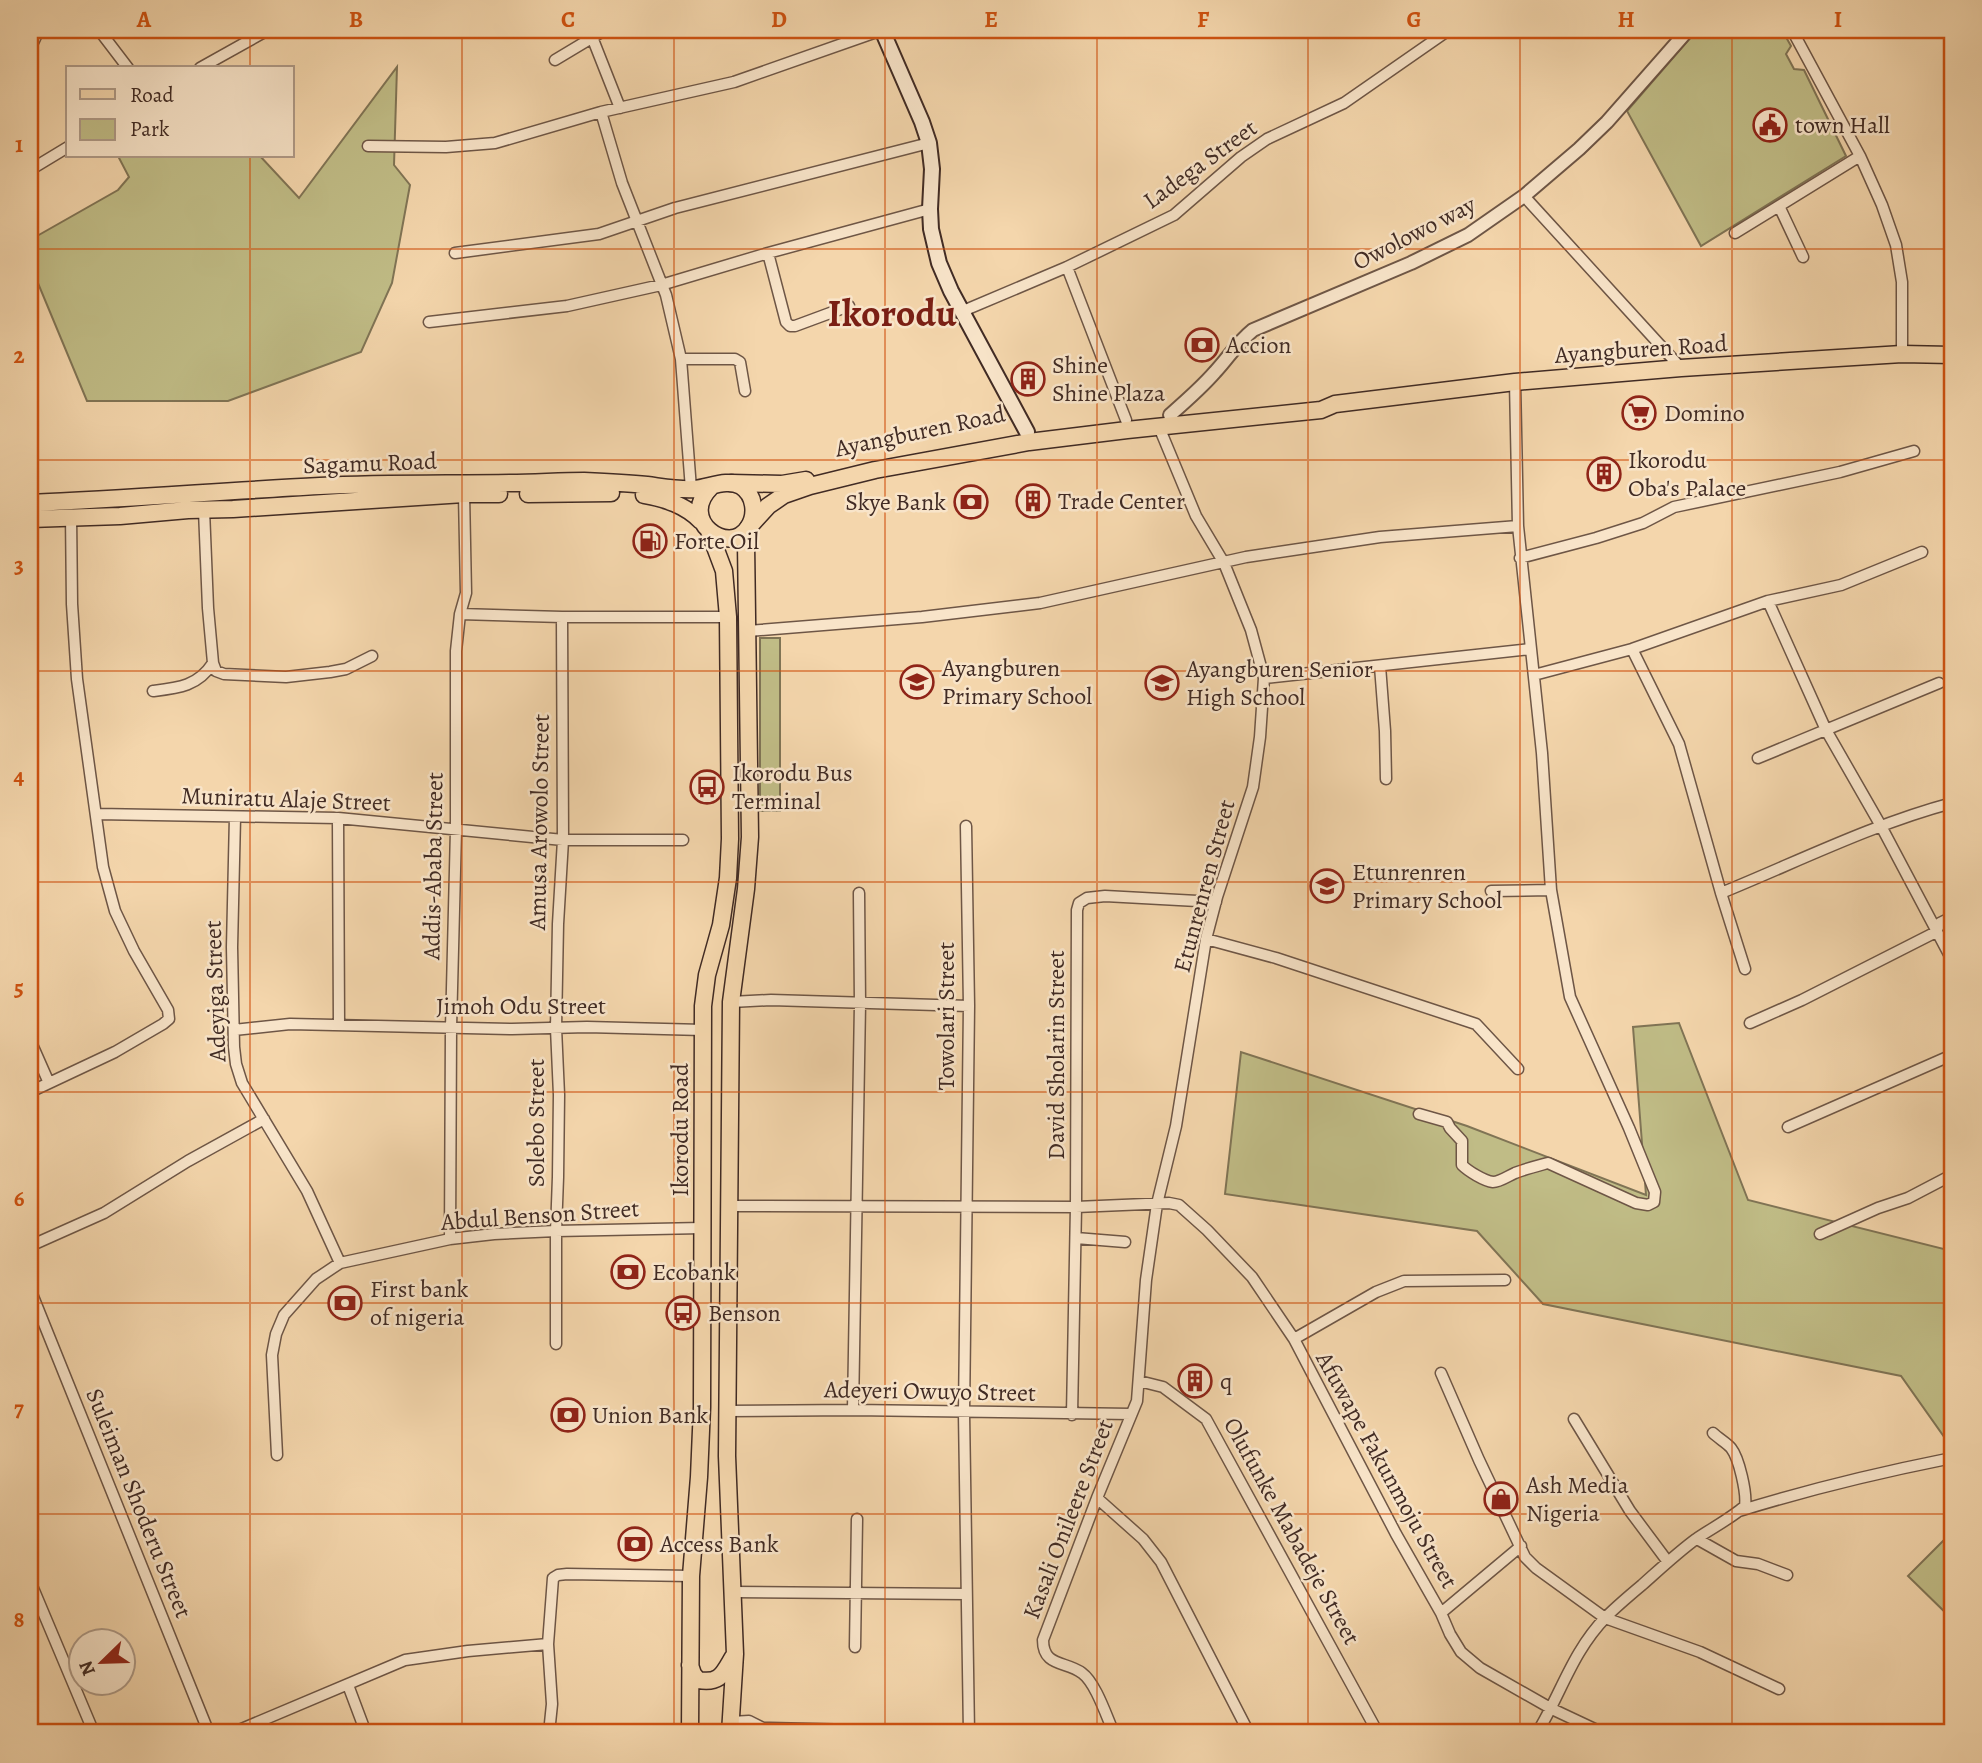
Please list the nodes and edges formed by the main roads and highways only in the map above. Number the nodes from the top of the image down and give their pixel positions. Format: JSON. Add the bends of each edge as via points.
{"nodes":[{"id":1,"x":882,"y":30,"type":"edge"},
{"id":2,"x":1952,"y":355,"type":"edge"},
{"id":3,"x":1164,"y":421,"type":"junction"},
{"id":4,"x":1027,"y":432,"type":"junction"},
{"id":5,"x":731,"y":483,"type":"junction"},
{"id":6,"x":808,"y":483,"type":"junction"},
{"id":7,"x":318,"y":486,"type":"junction"},
{"id":8,"x":711,"y":487,"type":"junction"},
{"id":9,"x":30,"y":503,"type":"edge"},
{"id":10,"x":317,"y":504,"type":"junction"},
{"id":11,"x":30,"y":519,"type":"edge"},
{"id":12,"x":705,"y":526,"type":"junction"},
{"id":13,"x":748,"y":528,"type":"junction"},
{"id":14,"x":735,"y":1654,"type":"junction"},
{"id":15,"x":689,"y":1662,"type":"junction"},
{"id":16,"x":730,"y":1728,"type":"edge"},
{"id":17,"x":690,"y":1733,"type":"edge"}],
"edges":[{"from":1,"to":4,"type":"main road","via":[[929,143],[931,229],[939,263]]},
{"from":2,"to":3,"type":"main road","name":"Ayangburen Road","via":[[1681,368],[1335,404],[1318,401]]},
{"from":3,"to":4,"type":"main road","name":"Ayangburen Road","via":[[1126,420]]},
{"from":3,"to":6,"type":"main road","name":"Ayangburen Road"},
{"from":4,"to":6,"type":"main road","name":"Ayangburen Road","via":[[873,462]]},
{"from":5,"to":6,"type":"main road"},
{"from":5,"to":8,"type":"main road"},
{"from":5,"to":13,"type":"main road","via":[[748,492],[753,501]]},
{"from":6,"to":13,"type":"main road","via":[[768,506]]},
{"from":7,"to":8,"type":"main road","name":"Sagamu Road","via":[[585,481]]},
{"from":7,"to":9,"type":"main road","name":"Sagamu Road"},
{"from":7,"to":10,"type":"main road"},
{"from":8,"to":12,"type":"main road","via":[[700,502]]},
{"from":10,"to":11,"type":"main road","name":"Sagamu Road"},
{"from":10,"to":12,"type":"main road","name":"Sagamu Road","via":[[464,494],[632,494],[662,498],[692,513]]},
{"from":12,"to":13,"type":"main road","via":[[727,538]]},
{"from":12,"to":15,"type":"main road","name":"Ikorodu Road","via":[[724,571],[730,839],[721,925],[707,975],[703,1030],[702,1407]]},
{"from":13,"to":14,"type":"main road","name":"Ikorodu Road","via":[[750,837],[731,1002],[727,1456]]},
{"from":14,"to":15,"type":"main road","via":[[712,1681],[698,1680]]},
{"from":14,"to":16,"type":"main road","name":"Ikorodu Road"},
{"from":15,"to":17,"type":"main road","name":"Ikorodu Road"}]}
